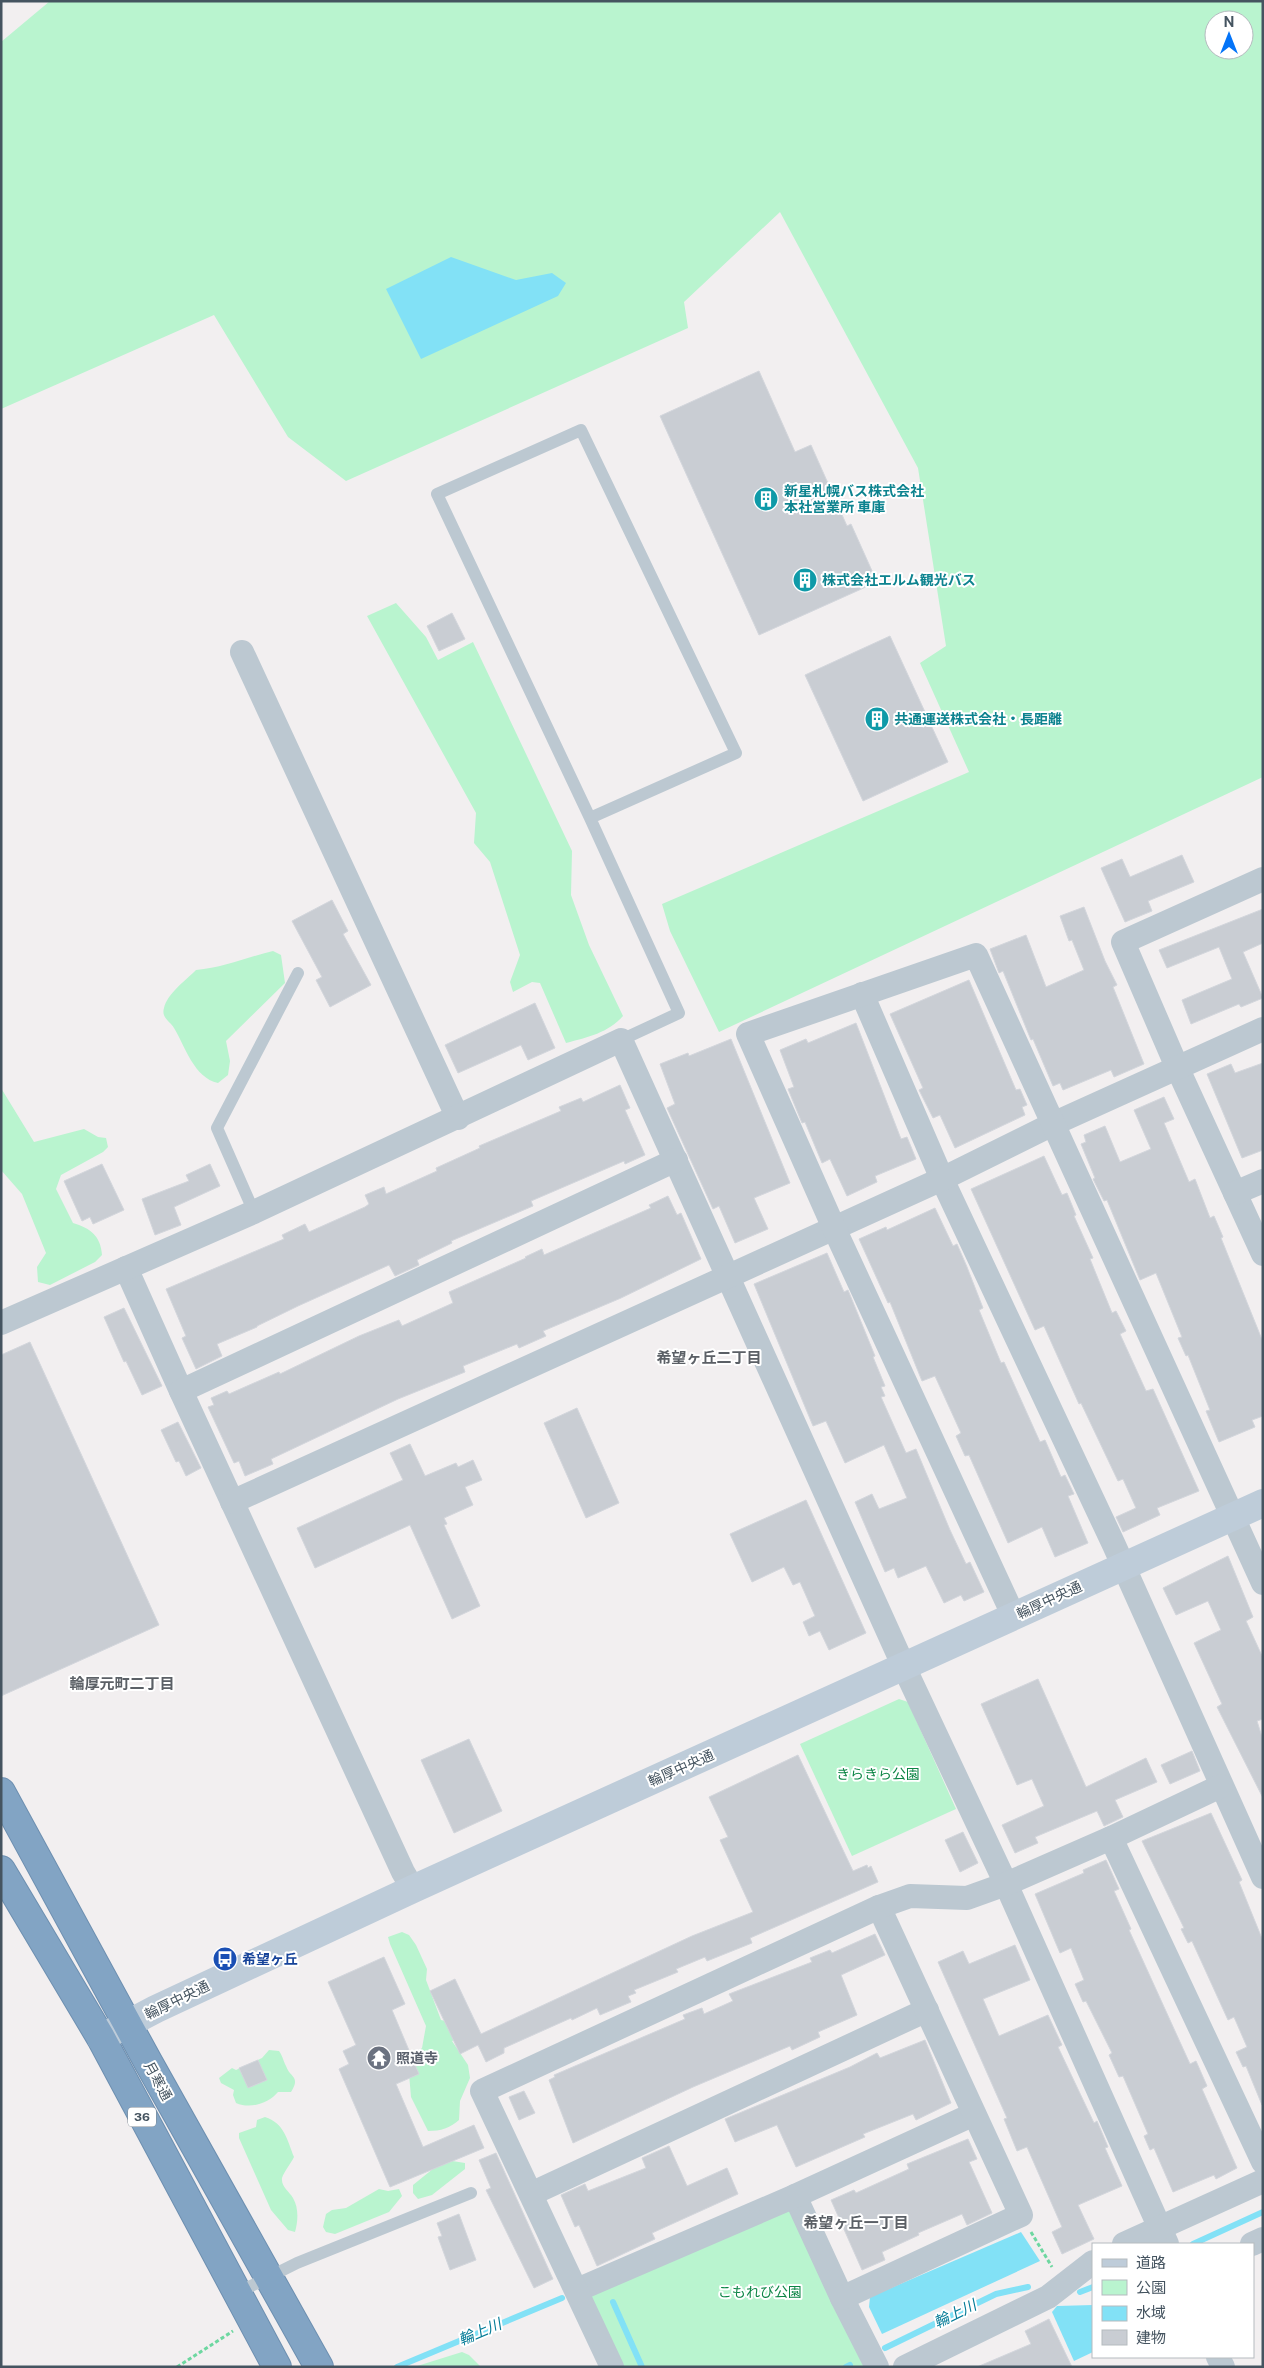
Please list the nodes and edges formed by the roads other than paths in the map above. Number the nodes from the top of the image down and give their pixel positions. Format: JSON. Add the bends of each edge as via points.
{"nodes":[{"id":1,"x":242,"y":652,"type":"dead end"},
{"id":2,"x":590,"y":818,"type":"junction"},
{"id":3,"x":1263,"y":879,"type":"edge"},
{"id":4,"x":298,"y":973,"type":"dead end"},
{"id":5,"x":862,"y":994,"type":"junction"},
{"id":6,"x":1263,"y":1029,"type":"edge"},
{"id":7,"x":621,"y":1040,"type":"junction"},
{"id":8,"x":1177,"y":1067,"type":"junction"},
{"id":9,"x":458,"y":1118,"type":"junction"},
{"id":10,"x":1053,"y":1124,"type":"junction"},
{"id":11,"x":676,"y":1160,"type":"junction"},
{"id":12,"x":942,"y":1179,"type":"junction"},
{"id":13,"x":1263,"y":1181,"type":"edge"},
{"id":14,"x":1235,"y":1193,"type":"junction"},
{"id":15,"x":254,"y":1212,"type":"junction"},
{"id":16,"x":834,"y":1228,"type":"junction"},
{"id":17,"x":1263,"y":1254,"type":"edge"},
{"id":18,"x":126,"y":1268,"type":"junction"},
{"id":19,"x":728,"y":1276,"type":"junction"},
{"id":20,"x":1,"y":1323,"type":"edge"},
{"id":21,"x":180,"y":1391,"type":"junction"},
{"id":22,"x":232,"y":1502,"type":"junction"},
{"id":23,"x":1263,"y":1503,"type":"edge"},
{"id":24,"x":1233,"y":1516,"type":"junction"},
{"id":25,"x":1122,"y":1567,"type":"junction"},
{"id":26,"x":1263,"y":1583,"type":"edge"},
{"id":27,"x":1014,"y":1617,"type":"junction"},
{"id":28,"x":904,"y":1667,"type":"junction"},
{"id":29,"x":1221,"y":1786,"type":"junction"},
{"id":30,"x":2,"y":1794,"type":"edge"},
{"id":31,"x":1111,"y":1838,"type":"junction"},
{"id":32,"x":1,"y":1870,"type":"edge"},
{"id":33,"x":1263,"y":1877,"type":"edge"},
{"id":34,"x":1006,"y":1884,"type":"junction"},
{"id":35,"x":413,"y":1889,"type":"junction"},
{"id":36,"x":880,"y":1907,"type":"junction"},
{"id":37,"x":927,"y":2010,"type":"junction"},
{"id":38,"x":128,"y":2024,"type":"junction"},
{"id":39,"x":101,"y":2038,"type":"junction"},
{"id":40,"x":974,"y":2114,"type":"junction"},
{"id":41,"x":1263,"y":2162,"type":"edge"},
{"id":42,"x":1263,"y":2181,"type":"edge"},
{"id":43,"x":471,"y":2193,"type":"dead end"},
{"id":44,"x":531,"y":2194,"type":"junction"},
{"id":45,"x":796,"y":2196,"type":"junction"},
{"id":46,"x":1163,"y":2236,"type":"edge"},
{"id":47,"x":1129,"y":2243,"type":"edge"},
{"id":48,"x":1092,"y":2263,"type":"edge"},
{"id":49,"x":269,"y":2277,"type":"junction"},
{"id":50,"x":577,"y":2290,"type":"junction"},
{"id":51,"x":237,"y":2293,"type":"junction"},
{"id":52,"x":842,"y":2298,"type":"junction"},
{"id":53,"x":278,"y":2367,"type":"edge"},
{"id":54,"x":319,"y":2367,"type":"edge"},
{"id":55,"x":612,"y":2367,"type":"edge"},
{"id":56,"x":877,"y":2367,"type":"edge"},
{"id":57,"x":905,"y":2367,"type":"edge"}],
"edges":[{"from":1,"to":9,"type":"street"},
{"from":2,"to":2,"type":"lane","via":[[437,494],[581,430],[736,753]]},
{"from":2,"to":7,"type":"lane","via":[[679,1013]]},
{"from":3,"to":8,"type":"street","via":[[1123,942]]},
{"from":4,"to":15,"type":"lane","via":[[217,1128]]},
{"from":5,"to":10,"type":"street","via":[[976,955]]},
{"from":5,"to":12,"type":"street"},
{"from":5,"to":16,"type":"street","via":[[748,1034]]},
{"from":6,"to":8,"type":"street"},
{"from":7,"to":9,"type":"street"},
{"from":7,"to":11,"type":"street"},
{"from":8,"to":10,"type":"street"},
{"from":8,"to":14,"type":"street"},
{"from":9,"to":15,"type":"street"},
{"from":10,"to":12,"type":"street"},
{"from":10,"to":24,"type":"street"},
{"from":11,"to":19,"type":"street"},
{"from":11,"to":21,"type":"street"},
{"from":12,"to":16,"type":"street"},
{"from":12,"to":25,"type":"street"},
{"from":13,"to":14,"type":"street"},
{"from":14,"to":17,"type":"street"},
{"from":15,"to":18,"type":"street"},
{"from":16,"to":19,"type":"street"},
{"from":16,"to":27,"type":"street"},
{"from":18,"to":20,"type":"street"},
{"from":18,"to":21,"type":"street"},
{"from":19,"to":22,"type":"street"},
{"from":19,"to":28,"type":"street"},
{"from":21,"to":22,"type":"street"},
{"from":22,"to":35,"type":"street"},
{"from":23,"to":24,"type":"street","name":"輪厚中央通"},
{"from":24,"to":25,"type":"street","name":"輪厚中央通"},
{"from":24,"to":26,"type":"street"},
{"from":25,"to":27,"type":"street","name":"輪厚中央通"},
{"from":25,"to":29,"type":"street"},
{"from":27,"to":28,"type":"street","name":"輪厚中央通"},
{"from":28,"to":34,"type":"street"},
{"from":28,"to":35,"type":"street","name":"輪厚中央通"},
{"from":29,"to":31,"type":"street"},
{"from":29,"to":33,"type":"street"},
{"from":30,"to":38,"type":"highway","name":"月寒通","number":"36"},
{"from":31,"to":34,"type":"street"},
{"from":31,"to":41,"type":"street"},
{"from":32,"to":39,"type":"highway","number":"36"},
{"from":34,"to":36,"type":"street","via":[[967,1898],[910,1896]]},
{"from":34,"to":46,"type":"street"},
{"from":35,"to":38,"type":"street","name":"輪厚中央通"},
{"from":36,"to":37,"type":"street"},
{"from":36,"to":44,"type":"street","via":[[482,2091]]},
{"from":37,"to":40,"type":"street"},
{"from":37,"to":44,"type":"street"},
{"from":38,"to":39,"type":"street","name":"輪厚中央通"},
{"from":38,"to":49,"type":"highway","name":"月寒通","number":"36"},
{"from":39,"to":51,"type":"highway","number":"36"},
{"from":40,"to":45,"type":"street"},
{"from":40,"to":52,"type":"street","via":[[1021,2215]]},
{"from":42,"to":46,"type":"street"},
{"from":43,"to":49,"type":"lane"},
{"from":44,"to":50,"type":"street"},
{"from":45,"to":50,"type":"street"},
{"from":45,"to":52,"type":"street"},
{"from":46,"to":47,"type":"street"},
{"from":48,"to":57,"type":"street","via":[[1048,2297]]},
{"from":49,"to":51,"type":"lane"},
{"from":49,"to":54,"type":"highway","name":"月寒通","number":"36"},
{"from":50,"to":55,"type":"street"},
{"from":51,"to":53,"type":"highway","number":"36"},
{"from":52,"to":56,"type":"street"}]}
